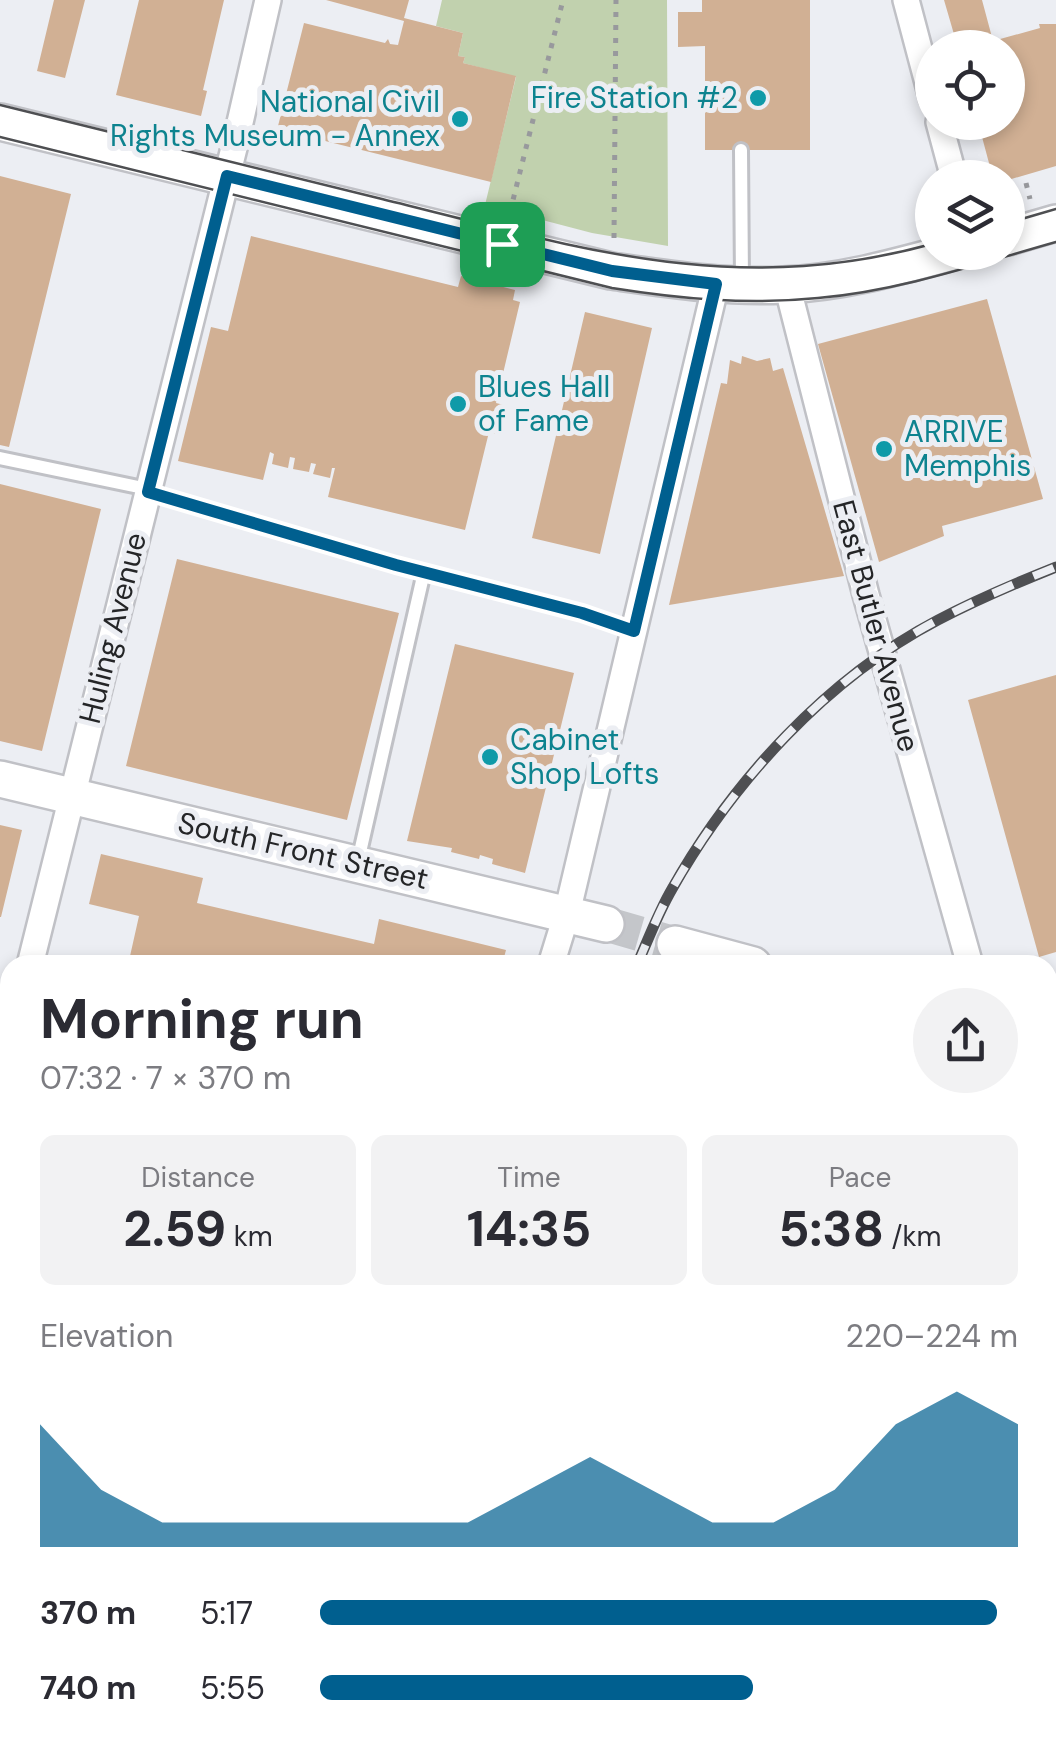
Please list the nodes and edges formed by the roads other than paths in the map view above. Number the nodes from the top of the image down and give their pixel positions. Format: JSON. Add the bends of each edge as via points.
{"nodes":[{"id":1,"x":268,"y":0,"type":"edge"},
{"id":2,"x":906,"y":0,"type":"edge"},
{"id":3,"x":915,"y":34,"type":"edge"},
{"id":4,"x":0,"y":122,"type":"edge"},
{"id":5,"x":741,"y":150,"type":"dead end"},
{"id":6,"x":227,"y":176,"type":"junction"},
{"id":7,"x":915,"y":261,"type":"edge"},
{"id":8,"x":729,"y":284,"type":"junction"},
{"id":9,"x":787,"y":285,"type":"junction"},
{"id":10,"x":0,"y":458,"type":"edge"},
{"id":11,"x":148,"y":490,"type":"junction"},
{"id":12,"x":424,"y":572,"type":"junction"},
{"id":13,"x":634,"y":631,"type":"junction"},
{"id":14,"x":0,"y":779,"type":"edge"},
{"id":15,"x":71,"y":797,"type":"junction"},
{"id":16,"x":357,"y":864,"type":"junction"},
{"id":17,"x":566,"y":913,"type":"junction"},
{"id":18,"x":606,"y":924,"type":"tunnel mouth"},
{"id":19,"x":675,"y":944,"type":"tunnel mouth"},
{"id":20,"x":32,"y":955,"type":"edge"},
{"id":21,"x":554,"y":955,"type":"edge"},
{"id":22,"x":716,"y":955,"type":"edge"},
{"id":23,"x":967,"y":955,"type":"edge"}],
"edges":[{"from":1,"to":6,"type":"street","name":"Huling Avenue"},
{"from":2,"to":3,"type":"street"},
{"from":4,"to":6,"type":"main road"},
{"from":5,"to":8,"type":"lane"},
{"from":6,"to":8,"type":"main road","via":[[612,271]]},
{"from":6,"to":11,"type":"street","name":"Huling Avenue"},
{"from":7,"to":9,"type":"main road"},
{"from":8,"to":9,"type":"main road"},
{"from":8,"to":13,"type":"street"},
{"from":9,"to":23,"type":"street","name":"East Butler Avenue"},
{"from":10,"to":11,"type":"lane"},
{"from":11,"to":12,"type":"lane"},
{"from":11,"to":15,"type":"street","name":"Huling Avenue"},
{"from":12,"to":13,"type":"lane"},
{"from":12,"to":16,"type":"lane"},
{"from":13,"to":17,"type":"street"},
{"from":14,"to":15,"type":"main road","name":"South Front Street"},
{"from":15,"to":16,"type":"main road","name":"South Front Street"},
{"from":15,"to":20,"type":"street","name":"Huling Avenue"},
{"from":16,"to":17,"type":"main road","name":"South Front Street"},
{"from":17,"to":18,"type":"main road","name":"South Front Street"},
{"from":17,"to":21,"type":"street"},
{"from":19,"to":22,"type":"main road"}]}
